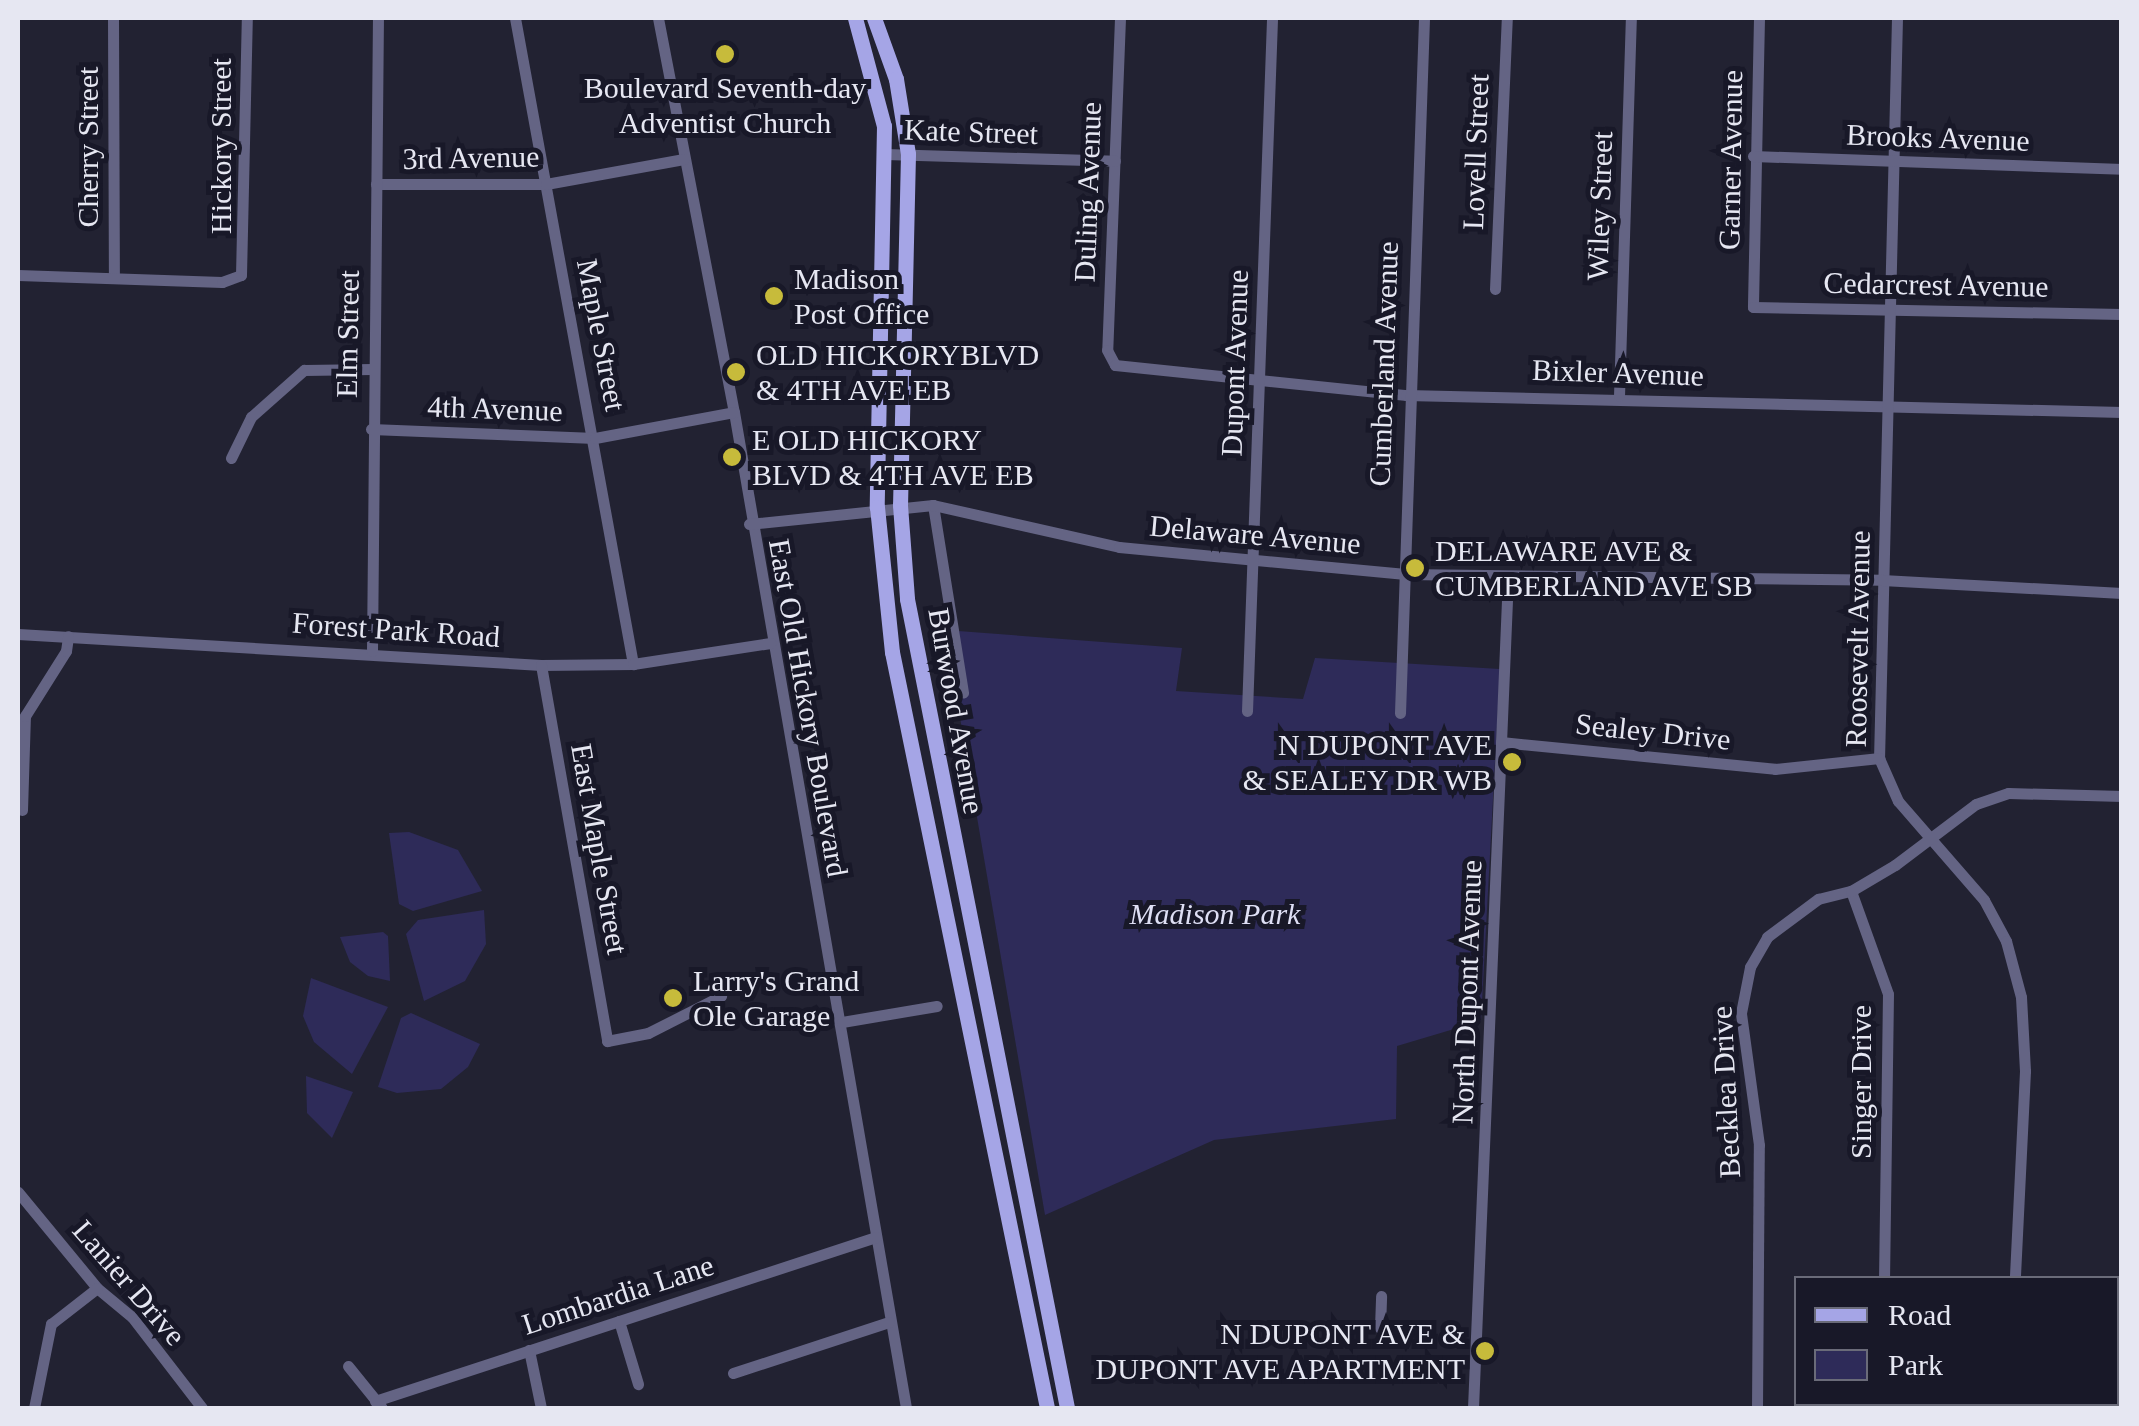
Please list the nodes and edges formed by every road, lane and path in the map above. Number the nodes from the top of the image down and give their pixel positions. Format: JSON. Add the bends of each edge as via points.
{"nodes":[{"id":1,"x":113,"y":18,"type":"edge"},
{"id":2,"x":247,"y":18,"type":"edge"},
{"id":3,"x":378,"y":18,"type":"edge"},
{"id":4,"x":514,"y":18,"type":"edge"},
{"id":5,"x":658,"y":18,"type":"edge"},
{"id":6,"x":856,"y":18,"type":"edge"},
{"id":7,"x":874,"y":18,"type":"edge"},
{"id":8,"x":1120,"y":18,"type":"edge"},
{"id":9,"x":1272,"y":18,"type":"edge"},
{"id":10,"x":1424,"y":18,"type":"edge"},
{"id":11,"x":1507,"y":18,"type":"edge"},
{"id":12,"x":1631,"y":18,"type":"edge"},
{"id":13,"x":1759,"y":18,"type":"edge"},
{"id":14,"x":1897,"y":18,"type":"edge"},
{"id":15,"x":885,"y":154,"type":"junction"},
{"id":16,"x":908,"y":154,"type":"junction"},
{"id":17,"x":1753,"y":156,"type":"junction"},
{"id":18,"x":684,"y":158,"type":"junction"},
{"id":19,"x":1115,"y":161,"type":"junction"},
{"id":20,"x":1892,"y":162,"type":"junction"},
{"id":21,"x":2122,"y":169,"type":"edge"},
{"id":22,"x":376,"y":184,"type":"junction"},
{"id":23,"x":546,"y":184,"type":"junction"},
{"id":24,"x":18,"y":275,"type":"edge"},
{"id":25,"x":114,"y":277,"type":"junction"},
{"id":26,"x":1495,"y":288,"type":"dead end"},
{"id":27,"x":1754,"y":303,"type":"joint"},
{"id":28,"x":1889,"y":308,"type":"junction"},
{"id":29,"x":2122,"y":314,"type":"edge"},
{"id":30,"x":1115,"y":365,"type":"joint"},
{"id":31,"x":372,"y":369,"type":"junction"},
{"id":32,"x":1260,"y":378,"type":"junction"},
{"id":33,"x":1406,"y":395,"type":"junction"},
{"id":34,"x":1619,"y":396,"type":"junction"},
{"id":35,"x":1889,"y":405,"type":"junction"},
{"id":36,"x":734,"y":412,"type":"junction"},
{"id":37,"x":2122,"y":412,"type":"edge"},
{"id":38,"x":372,"y":429,"type":"junction"},
{"id":39,"x":595,"y":438,"type":"junction"},
{"id":40,"x":231,"y":458,"type":"dead end"},
{"id":41,"x":900,"y":505,"type":"junction"},
{"id":42,"x":933,"y":505,"type":"junction"},
{"id":43,"x":877,"y":507,"type":"junction"},
{"id":44,"x":749,"y":524,"type":"junction"},
{"id":45,"x":1251,"y":560,"type":"junction"},
{"id":46,"x":1403,"y":574,"type":"junction"},
{"id":47,"x":1508,"y":578,"type":"junction"},
{"id":48,"x":1882,"y":580,"type":"junction"},
{"id":49,"x":2122,"y":593,"type":"edge"},
{"id":50,"x":18,"y":634,"type":"edge"},
{"id":51,"x":68,"y":636,"type":"junction"},
{"id":52,"x":770,"y":643,"type":"junction"},
{"id":53,"x":372,"y":651,"type":"junction"},
{"id":54,"x":633,"y":664,"type":"junction"},
{"id":55,"x":541,"y":665,"type":"junction"},
{"id":56,"x":964,"y":693,"type":"dead end"},
{"id":57,"x":1247,"y":711,"type":"dead end"},
{"id":58,"x":1400,"y":713,"type":"dead end"},
{"id":59,"x":1501,"y":742,"type":"junction"},
{"id":60,"x":1879,"y":758,"type":"junction"},
{"id":61,"x":2122,"y":796,"type":"edge"},
{"id":62,"x":22,"y":810,"type":"dead end"},
{"id":63,"x":1930,"y":836,"type":"junction"},
{"id":64,"x":1851,"y":891,"type":"junction"},
{"id":65,"x":721,"y":996,"type":"dead end"},
{"id":66,"x":937,"y":1006,"type":"dead end"},
{"id":67,"x":842,"y":1022,"type":"junction"},
{"id":68,"x":18,"y":1192,"type":"edge"},
{"id":69,"x":876,"y":1237,"type":"junction"},
{"id":70,"x":1884,"y":1276,"type":"edge"},
{"id":71,"x":2015,"y":1276,"type":"edge"},
{"id":72,"x":98,"y":1288,"type":"junction"},
{"id":73,"x":1381,"y":1296,"type":"dead end"},
{"id":74,"x":619,"y":1321,"type":"junction"},
{"id":75,"x":889,"y":1322,"type":"junction"},
{"id":76,"x":1380,"y":1328,"type":"dead end"},
{"id":77,"x":528,"y":1350,"type":"junction"},
{"id":78,"x":348,"y":1366,"type":"dead end"},
{"id":79,"x":733,"y":1373,"type":"dead end"},
{"id":80,"x":638,"y":1384,"type":"dead end"},
{"id":81,"x":378,"y":1405,"type":"edge"},
{"id":82,"x":34,"y":1408,"type":"edge"},
{"id":83,"x":202,"y":1408,"type":"edge"},
{"id":84,"x":541,"y":1408,"type":"edge"},
{"id":85,"x":906,"y":1408,"type":"edge"},
{"id":86,"x":1047,"y":1408,"type":"edge"},
{"id":87,"x":1067,"y":1408,"type":"edge"},
{"id":88,"x":1473,"y":1408,"type":"edge"},
{"id":89,"x":1757,"y":1408,"type":"edge"}],
"edges":[{"from":1,"to":25,"type":"street","name":"Cherry Street"},
{"from":2,"to":25,"type":"street","name":"Hickory Street","via":[[241,275],[222,282]]},
{"from":3,"to":22,"type":"street","name":"Elm Street"},
{"from":4,"to":23,"type":"street","name":"Maple Street"},
{"from":5,"to":18,"type":"street","name":"East Old Hickory Boulevard"},
{"from":6,"to":15,"type":"main road","name":"Burwood Avenue","via":[[880,96]]},
{"from":7,"to":16,"type":"main road","name":"Burwood Avenue","via":[[896,79]]},
{"from":8,"to":19,"type":"street","name":"Duling Avenue"},
{"from":9,"to":32,"type":"street","name":"Dupont Avenue"},
{"from":10,"to":33,"type":"street","name":"Cumberland Avenue"},
{"from":11,"to":26,"type":"street","name":"Lovell Street"},
{"from":12,"to":34,"type":"street","name":"Wiley Street"},
{"from":13,"to":17,"type":"street","name":"Garner Avenue"},
{"from":14,"to":20,"type":"street","name":"Roosevelt Avenue"},
{"from":15,"to":16,"type":"street","name":"Kate Street"},
{"from":15,"to":43,"type":"main road","name":"Burwood Avenue"},
{"from":16,"to":19,"type":"street","name":"Kate Street"},
{"from":16,"to":41,"type":"main road","name":"Burwood Avenue"},
{"from":17,"to":20,"type":"street","name":"Brooks Avenue"},
{"from":17,"to":27,"type":"street","name":"Garner Avenue"},
{"from":18,"to":23,"type":"street","name":"3rd Avenue"},
{"from":18,"to":36,"type":"street","name":"East Old Hickory Boulevard"},
{"from":19,"to":30,"type":"street","name":"Duling Avenue","via":[[1107,350]]},
{"from":20,"to":21,"type":"street","name":"Brooks Avenue"},
{"from":20,"to":28,"type":"street","name":"Roosevelt Avenue"},
{"from":22,"to":23,"type":"street","name":"3rd Avenue"},
{"from":22,"to":31,"type":"street","name":"Elm Street"},
{"from":23,"to":39,"type":"street","name":"Maple Street"},
{"from":24,"to":25,"type":"street"},
{"from":27,"to":28,"type":"street","name":"Cedarcrest Avenue"},
{"from":28,"to":29,"type":"street","name":"Cedarcrest Avenue"},
{"from":28,"to":35,"type":"street","name":"Roosevelt Avenue"},
{"from":30,"to":32,"type":"street","name":"Bixler Avenue"},
{"from":31,"to":38,"type":"street","name":"Elm Street"},
{"from":31,"to":40,"type":"street","via":[[304,370],[250,416]]},
{"from":32,"to":33,"type":"street","name":"Bixler Avenue"},
{"from":32,"to":45,"type":"street","name":"Dupont Avenue"},
{"from":33,"to":34,"type":"street","name":"Bixler Avenue"},
{"from":33,"to":46,"type":"street","name":"Cumberland Avenue"},
{"from":34,"to":35,"type":"street","name":"Bixler Avenue"},
{"from":35,"to":37,"type":"street","name":"Bixler Avenue"},
{"from":35,"to":48,"type":"street","name":"Roosevelt Avenue"},
{"from":36,"to":39,"type":"street","name":"4th Avenue"},
{"from":36,"to":44,"type":"street","name":"East Old Hickory Boulevard"},
{"from":38,"to":39,"type":"street","name":"4th Avenue"},
{"from":38,"to":53,"type":"street","name":"Elm Street"},
{"from":39,"to":54,"type":"street","name":"Maple Street"},
{"from":41,"to":42,"type":"street","name":"Delaware Avenue"},
{"from":41,"to":43,"type":"street","name":"Delaware Avenue"},
{"from":41,"to":87,"type":"main road","name":"Burwood Avenue","via":[[907,599],[929,726]]},
{"from":42,"to":45,"type":"street","name":"Delaware Avenue","via":[[1119,547]]},
{"from":42,"to":56,"type":"street","name":"Burwood Avenue"},
{"from":43,"to":44,"type":"street","name":"Delaware Avenue"},
{"from":43,"to":86,"type":"main road","name":"Burwood Avenue","via":[[892,652]]},
{"from":44,"to":52,"type":"street","name":"East Old Hickory Boulevard"},
{"from":45,"to":46,"type":"street","name":"Delaware Avenue"},
{"from":45,"to":57,"type":"street","name":"Dupont Avenue"},
{"from":46,"to":47,"type":"street","name":"Delaware Avenue"},
{"from":46,"to":58,"type":"street","name":"Cumberland Avenue"},
{"from":47,"to":48,"type":"street","name":"Delaware Avenue"},
{"from":47,"to":59,"type":"street","name":"North Dupont Avenue"},
{"from":48,"to":49,"type":"street","name":"Delaware Avenue"},
{"from":48,"to":60,"type":"street","name":"Roosevelt Avenue"},
{"from":50,"to":51,"type":"street","name":"Forest Park Road"},
{"from":51,"to":53,"type":"street","name":"Forest Park Road"},
{"from":51,"to":62,"type":"street","via":[[66,651],[25,716]]},
{"from":52,"to":54,"type":"street","name":"Forest Park Road"},
{"from":52,"to":67,"type":"street","name":"East Old Hickory Boulevard"},
{"from":53,"to":55,"type":"street","name":"Forest Park Road"},
{"from":54,"to":55,"type":"street","name":"Forest Park Road"},
{"from":55,"to":65,"type":"street","name":"East Maple Street","via":[[607,1041],[648,1033]]},
{"from":59,"to":60,"type":"street","name":"Sealey Drive","via":[[1799,770]]},
{"from":59,"to":88,"type":"street","name":"North Dupont Avenue"},
{"from":60,"to":63,"type":"street","name":"Roosevelt Avenue","via":[[1898,801]]},
{"from":61,"to":63,"type":"street","name":"Becklea Drive","via":[[2008,793],[1976,804]]},
{"from":63,"to":64,"type":"street","name":"Becklea Drive"},
{"from":63,"to":71,"type":"street","name":"Roosevelt Avenue","via":[[1984,900],[2006,941],[2021,997],[2026,1070]]},
{"from":64,"to":70,"type":"street","name":"Singer Drive","via":[[1888,994]]},
{"from":64,"to":89,"type":"street","name":"Becklea Drive","via":[[1818,898],[1787,916],[1767,937],[1744,992],[1758,1145]]},
{"from":66,"to":67,"type":"street"},
{"from":67,"to":69,"type":"street","name":"East Old Hickory Boulevard"},
{"from":68,"to":72,"type":"street","name":"Lanier Drive"},
{"from":69,"to":74,"type":"street","name":"Lombardia Lane"},
{"from":69,"to":75,"type":"street","name":"East Old Hickory Boulevard"},
{"from":72,"to":82,"type":"street","via":[[51,1324]]},
{"from":72,"to":83,"type":"street","name":"Lanier Drive","via":[[132,1317]]},
{"from":73,"to":76,"type":"street"},
{"from":74,"to":77,"type":"street","name":"Lombardia Lane"},
{"from":74,"to":80,"type":"street"},
{"from":75,"to":79,"type":"street"},
{"from":75,"to":85,"type":"street","name":"East Old Hickory Boulevard"},
{"from":77,"to":81,"type":"street","name":"Lombardia Lane"},
{"from":77,"to":84,"type":"street"},
{"from":78,"to":81,"type":"street"}]}
